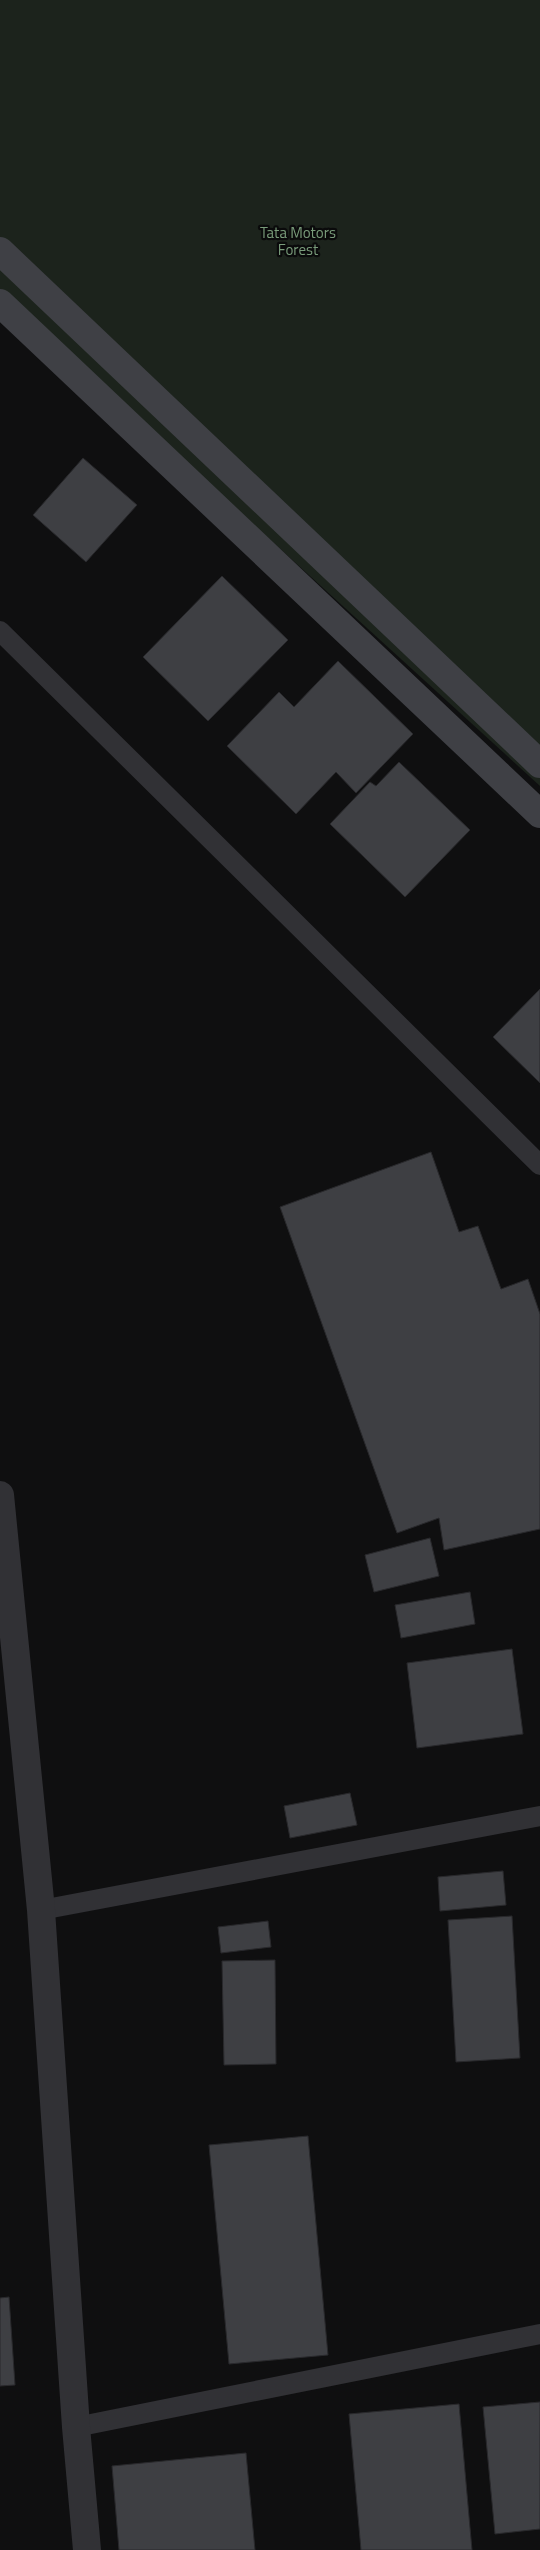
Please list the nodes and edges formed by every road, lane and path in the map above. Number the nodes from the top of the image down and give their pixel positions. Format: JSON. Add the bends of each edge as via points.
{"nodes":[{"id":1,"x":0,"y":251,"type":"edge"},
{"id":2,"x":0,"y":303,"type":"edge"},
{"id":3,"x":0,"y":631,"type":"edge"},
{"id":4,"x":540,"y":764,"type":"edge"},
{"id":5,"x":540,"y":814,"type":"edge"},
{"id":6,"x":540,"y":1165,"type":"edge"},
{"id":7,"x":0,"y":1495,"type":"edge"},
{"id":8,"x":540,"y":1816,"type":"edge"},
{"id":9,"x":40,"y":1910,"type":"junction"},
{"id":10,"x":540,"y":2334,"type":"edge"},
{"id":11,"x":76,"y":2427,"type":"junction"},
{"id":12,"x":87,"y":2550,"type":"edge"}],
"edges":[{"from":1,"to":4,"type":"main road"},
{"from":2,"to":5,"type":"main road"},
{"from":3,"to":6,"type":"lane"},
{"from":7,"to":9,"type":"street"},
{"from":8,"to":9,"type":"lane"},
{"from":9,"to":11,"type":"street"},
{"from":10,"to":11,"type":"lane"},
{"from":11,"to":12,"type":"street"}]}
